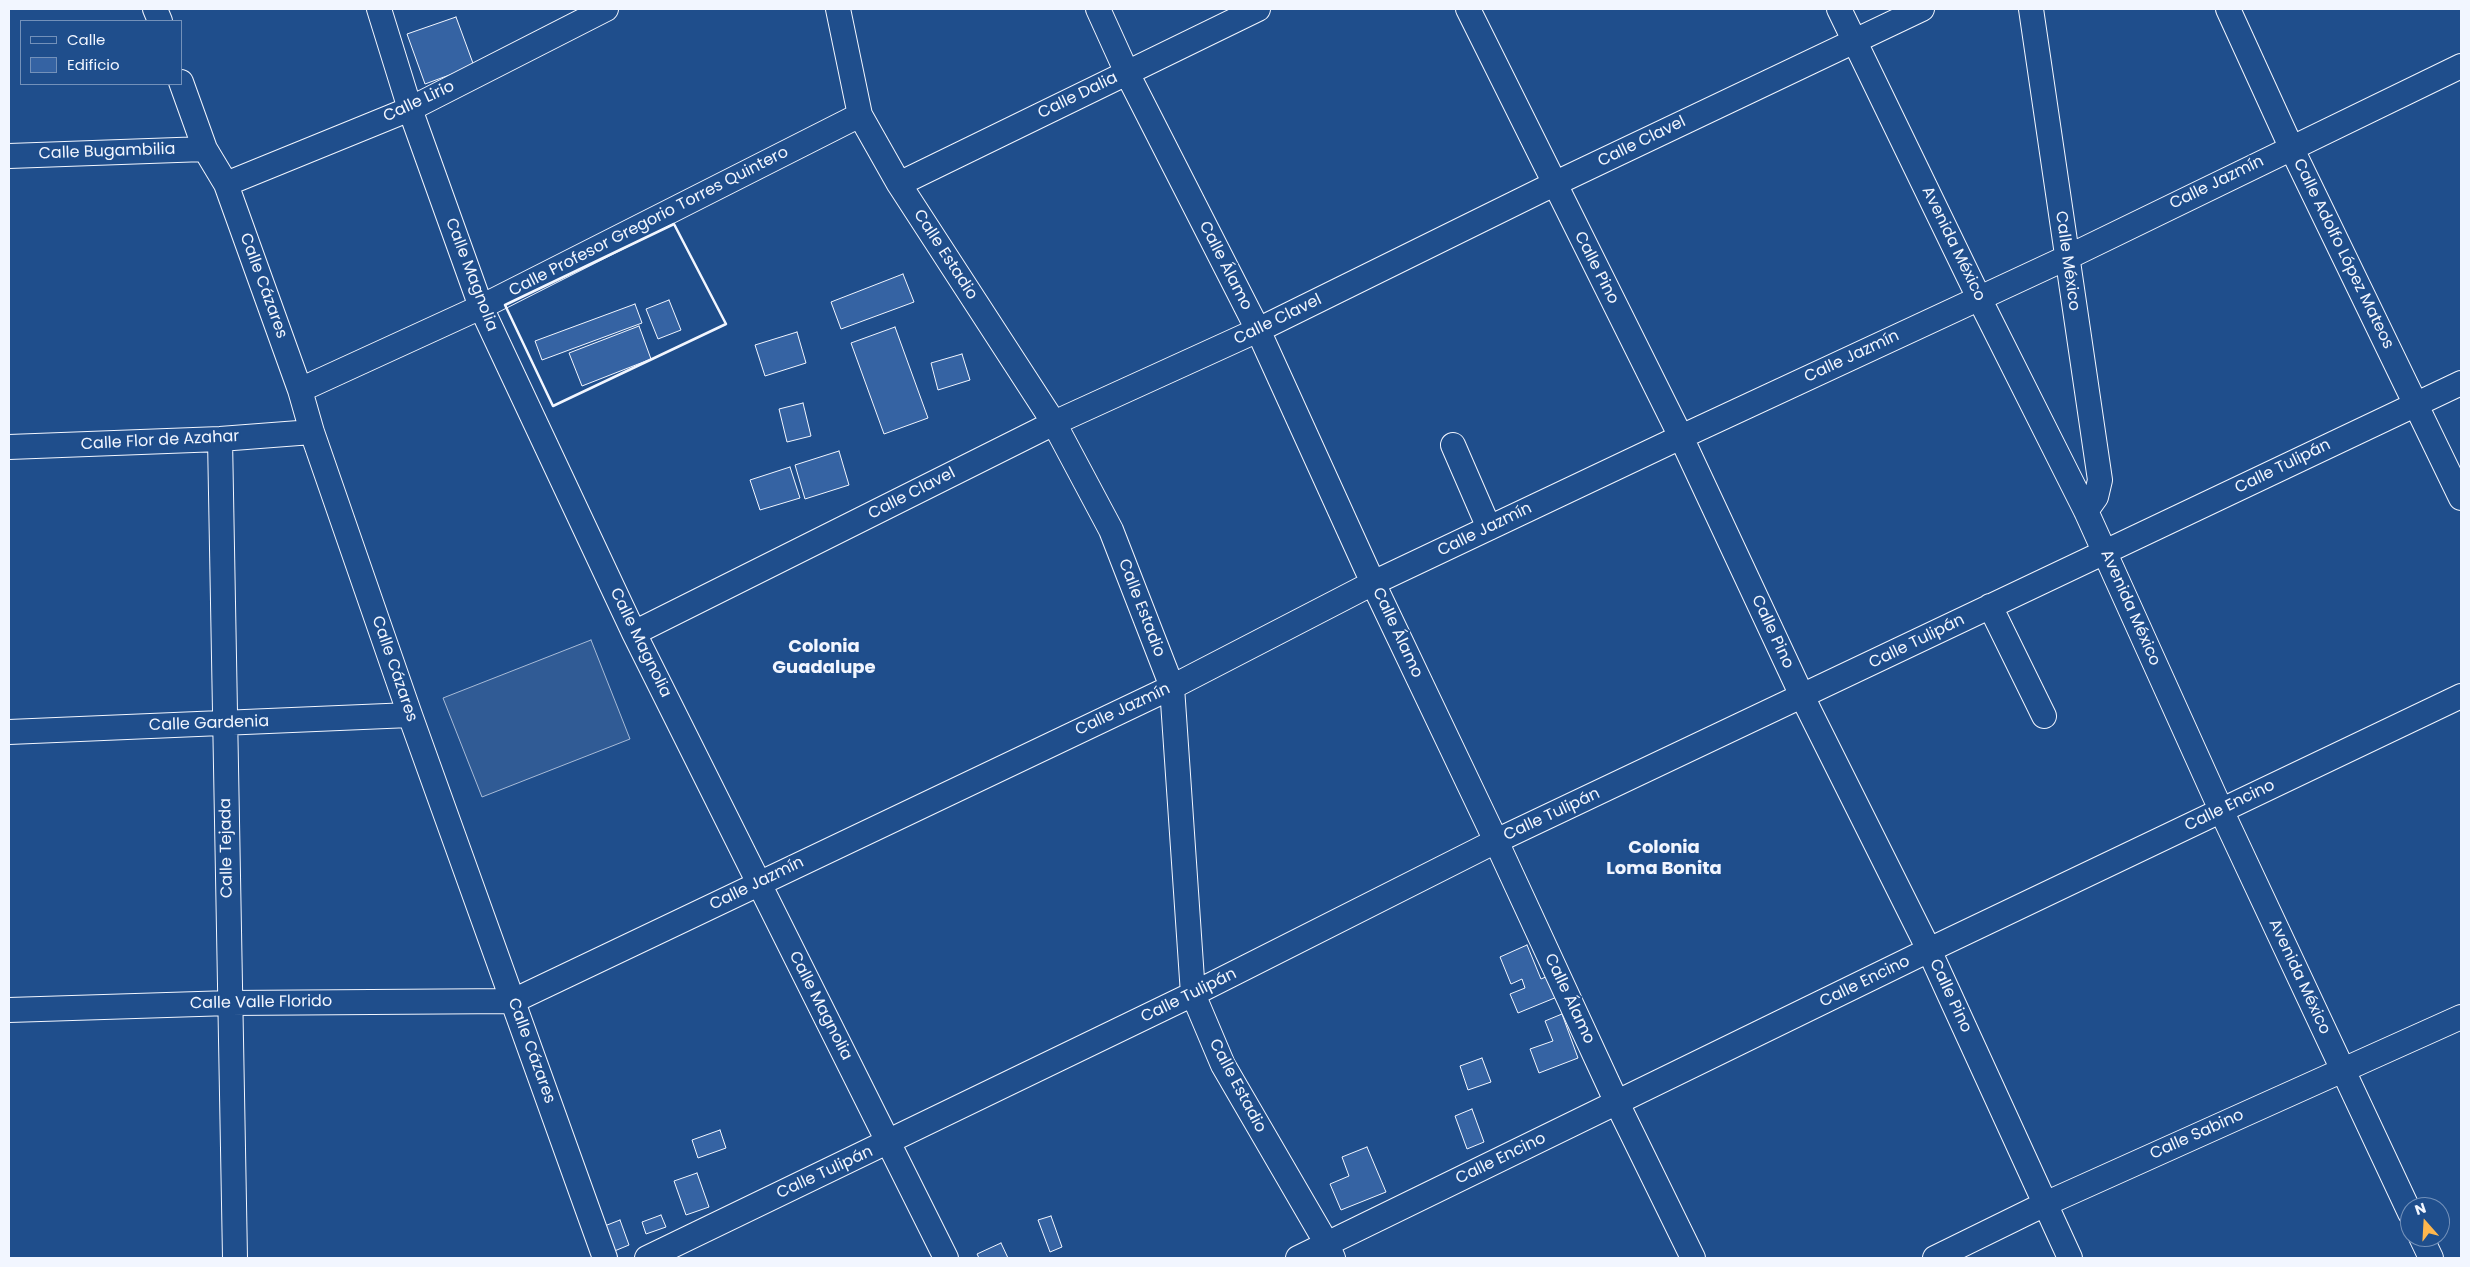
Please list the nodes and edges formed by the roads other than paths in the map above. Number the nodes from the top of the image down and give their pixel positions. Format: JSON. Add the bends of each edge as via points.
{"nodes":[{"id":1,"x":379,"y":9,"type":"edge"},
{"id":2,"x":606,"y":9,"type":"edge"},
{"id":3,"x":838,"y":9,"type":"edge"},
{"id":4,"x":1098,"y":9,"type":"edge"},
{"id":5,"x":1258,"y":9,"type":"edge"},
{"id":6,"x":1468,"y":9,"type":"edge"},
{"id":7,"x":1839,"y":9,"type":"edge"},
{"id":8,"x":1922,"y":9,"type":"edge"},
{"id":9,"x":2031,"y":9,"type":"edge"},
{"id":10,"x":2228,"y":9,"type":"edge"},
{"id":11,"x":1853,"y":40,"type":"junction"},
{"id":12,"x":2461,"y":66,"type":"edge"},
{"id":13,"x":1127,"y":72,"type":"junction"},
{"id":14,"x":182,"y":85,"type":"edge"},
{"id":15,"x":410,"y":109,"type":"junction"},
{"id":16,"x":860,"y":116,"type":"junction"},
{"id":17,"x":2291,"y":147,"type":"junction"},
{"id":18,"x":205,"y":149,"type":"junction"},
{"id":19,"x":9,"y":156,"type":"edge"},
{"id":20,"x":226,"y":184,"type":"junction"},
{"id":21,"x":899,"y":184,"type":"junction"},
{"id":22,"x":1554,"y":184,"type":"junction"},
{"id":23,"x":2066,"y":258,"type":"junction"},
{"id":24,"x":1979,"y":298,"type":"junction"},
{"id":25,"x":481,"y":306,"type":"junction"},
{"id":26,"x":1258,"y":330,"type":"junction"},
{"id":27,"x":2461,"y":383,"type":"edge"},
{"id":28,"x":300,"y":390,"type":"junction"},
{"id":29,"x":2416,"y":403,"type":"junction"},
{"id":30,"x":1054,"y":423,"type":"junction"},
{"id":31,"x":312,"y":432,"type":"junction"},
{"id":32,"x":1680,"y":437,"type":"junction"},
{"id":33,"x":220,"y":438,"type":"junction"},
{"id":34,"x":1453,"y":445,"type":"dead end"},
{"id":35,"x":9,"y":447,"type":"edge"},
{"id":36,"x":2461,"y":498,"type":"edge"},
{"id":37,"x":2086,"y":511,"type":"junction"},
{"id":38,"x":1489,"y":528,"type":"junction"},
{"id":39,"x":2105,"y":552,"type":"junction"},
{"id":40,"x":1373,"y":583,"type":"junction"},
{"id":41,"x":1990,"y":606,"type":"junction"},
{"id":42,"x":634,"y":633,"type":"junction"},
{"id":43,"x":1172,"y":687,"type":"junction"},
{"id":44,"x":2461,"y":696,"type":"edge"},
{"id":45,"x":1803,"y":698,"type":"junction"},
{"id":46,"x":410,"y":715,"type":"junction"},
{"id":47,"x":2044,"y":716,"type":"dead end"},
{"id":48,"x":224,"y":724,"type":"junction"},
{"id":49,"x":9,"y":732,"type":"edge"},
{"id":50,"x":2222,"y":810,"type":"junction"},
{"id":51,"x":1496,"y":841,"type":"junction"},
{"id":52,"x":757,"y":883,"type":"junction"},
{"id":53,"x":1929,"y":950,"type":"junction"},
{"id":54,"x":1193,"y":994,"type":"junction"},
{"id":55,"x":513,"y":1001,"type":"junction"},
{"id":56,"x":230,"y":1003,"type":"junction"},
{"id":57,"x":9,"y":1010,"type":"edge"},
{"id":58,"x":2461,"y":1017,"type":"edge"},
{"id":59,"x":2342,"y":1070,"type":"junction"},
{"id":60,"x":1617,"y":1103,"type":"junction"},
{"id":61,"x":889,"y":1143,"type":"junction"},
{"id":62,"x":2402,"y":1197,"type":"edge"},
{"id":63,"x":2045,"y":1204,"type":"junction"},
{"id":64,"x":1330,"y":1251,"type":"edge"},
{"id":65,"x":235,"y":1258,"type":"edge"},
{"id":66,"x":605,"y":1258,"type":"edge"},
{"id":67,"x":647,"y":1258,"type":"edge"},
{"id":68,"x":946,"y":1258,"type":"edge"},
{"id":69,"x":1298,"y":1258,"type":"edge"},
{"id":70,"x":1693,"y":1258,"type":"edge"},
{"id":71,"x":1935,"y":1258,"type":"edge"},
{"id":72,"x":2070,"y":1258,"type":"edge"}],
"edges":[{"from":1,"to":15,"type":"street","name":"Calle Magnolia"},
{"from":2,"to":15,"type":"street","name":"Calle Lirio"},
{"from":3,"to":16,"type":"street","name":"Calle Estadio"},
{"from":4,"to":13,"type":"street","name":"Calle Álamo"},
{"from":5,"to":13,"type":"street","name":"Calle Dalia"},
{"from":6,"to":22,"type":"street","name":"Calle Pino"},
{"from":7,"to":11,"type":"street","name":"Avenida México"},
{"from":8,"to":11,"type":"street","name":"Calle Clavel"},
{"from":9,"to":23,"type":"street","name":"Calle México"},
{"from":10,"to":17,"type":"street","name":"Calle Adolfo López Mateos"},
{"from":11,"to":22,"type":"street","name":"Calle Clavel"},
{"from":11,"to":24,"type":"street","name":"Avenida México"},
{"from":12,"to":17,"type":"street","name":"Calle Jazmín"},
{"from":13,"to":21,"type":"street","name":"Calle Dalia"},
{"from":13,"to":26,"type":"street","name":"Calle Álamo"},
{"from":14,"to":18,"type":"street","name":"Calle Cázares"},
{"from":15,"to":20,"type":"street","name":"Calle Lirio"},
{"from":15,"to":25,"type":"street","name":"Calle Magnolia"},
{"from":16,"to":21,"type":"street","name":"Calle Estadio"},
{"from":16,"to":25,"type":"street","name":"Calle Profesor Gregorio Torres Quintero"},
{"from":17,"to":23,"type":"street","name":"Calle Jazmín"},
{"from":17,"to":29,"type":"street","name":"Calle Adolfo López Mateos"},
{"from":18,"to":19,"type":"street","name":"Calle Bugambilia"},
{"from":18,"to":20,"type":"street","name":"Calle Cázares"},
{"from":20,"to":28,"type":"street","name":"Calle Cázares"},
{"from":21,"to":30,"type":"street","name":"Calle Estadio"},
{"from":22,"to":26,"type":"street","name":"Calle Clavel"},
{"from":22,"to":32,"type":"street","name":"Calle Pino"},
{"from":23,"to":24,"type":"street","name":"Calle Jazmín"},
{"from":23,"to":37,"type":"street","name":"Calle México","via":[[2100,480],[2096,497]]},
{"from":24,"to":32,"type":"street","name":"Calle Jazmín"},
{"from":24,"to":37,"type":"street","name":"Avenida México"},
{"from":25,"to":28,"type":"street","name":"Calle Profesor Gregorio Torres Quintero"},
{"from":25,"to":42,"type":"street","name":"Calle Magnolia"},
{"from":26,"to":30,"type":"street","name":"Calle Clavel"},
{"from":26,"to":40,"type":"street","name":"Calle Álamo"},
{"from":27,"to":29,"type":"street","name":"Calle Tulipán"},
{"from":28,"to":31,"type":"street","name":"Calle Cázares"},
{"from":29,"to":36,"type":"street","name":"Calle Adolfo López Mateos"},
{"from":29,"to":39,"type":"street","name":"Calle Tulipán"},
{"from":30,"to":42,"type":"street","name":"Calle Clavel"},
{"from":30,"to":43,"type":"street","name":"Calle Estadio","via":[[1111,530]]},
{"from":31,"to":33,"type":"street","name":"Calle Flor de Azahar"},
{"from":31,"to":46,"type":"street","name":"Calle Cázares"},
{"from":32,"to":38,"type":"street","name":"Calle Jazmín"},
{"from":32,"to":45,"type":"street","name":"Calle Pino"},
{"from":33,"to":35,"type":"street","name":"Calle Flor de Azahar"},
{"from":33,"to":48,"type":"street","name":"Calle Tejada"},
{"from":34,"to":38,"type":"street"},
{"from":37,"to":39,"type":"street","name":"Avenida México"},
{"from":38,"to":40,"type":"street","name":"Calle Jazmín"},
{"from":39,"to":41,"type":"street","name":"Calle Tulipán"},
{"from":39,"to":50,"type":"street","name":"Avenida México"},
{"from":40,"to":43,"type":"street","name":"Calle Jazmín"},
{"from":40,"to":51,"type":"street","name":"Calle Álamo"},
{"from":41,"to":45,"type":"street","name":"Calle Tulipán"},
{"from":41,"to":47,"type":"street"},
{"from":42,"to":52,"type":"street","name":"Calle Magnolia"},
{"from":43,"to":52,"type":"street","name":"Calle Jazmín"},
{"from":43,"to":54,"type":"street","name":"Calle Estadio"},
{"from":44,"to":50,"type":"street","name":"Calle Encino"},
{"from":45,"to":51,"type":"street","name":"Calle Tulipán"},
{"from":45,"to":53,"type":"street","name":"Calle Pino"},
{"from":46,"to":48,"type":"street","name":"Calle Gardenia"},
{"from":46,"to":55,"type":"street","name":"Calle Cázares"},
{"from":48,"to":49,"type":"street","name":"Calle Gardenia"},
{"from":48,"to":56,"type":"street","name":"Calle Tejada"},
{"from":50,"to":53,"type":"street","name":"Calle Encino"},
{"from":50,"to":59,"type":"street","name":"Avenida México"},
{"from":51,"to":54,"type":"street","name":"Calle Tulipán"},
{"from":51,"to":60,"type":"street","name":"Calle Álamo"},
{"from":52,"to":55,"type":"street","name":"Calle Jazmín"},
{"from":52,"to":61,"type":"street","name":"Calle Magnolia"},
{"from":53,"to":60,"type":"street","name":"Calle Encino"},
{"from":53,"to":63,"type":"street","name":"Calle Pino"},
{"from":54,"to":61,"type":"street","name":"Calle Tulipán"},
{"from":54,"to":64,"type":"street","name":"Calle Estadio","via":[[1223,1065]]},
{"from":55,"to":56,"type":"street","name":"Calle Valle Florido"},
{"from":55,"to":66,"type":"street","name":"Calle Cázares"},
{"from":56,"to":57,"type":"street","name":"Calle Valle Florido"},
{"from":56,"to":65,"type":"street","name":"Calle Tejada"},
{"from":58,"to":59,"type":"street","name":"Calle Sabino"},
{"from":59,"to":62,"type":"street","name":"Avenida México"},
{"from":59,"to":63,"type":"street","name":"Calle Sabino"},
{"from":60,"to":64,"type":"street","name":"Calle Encino"},
{"from":60,"to":70,"type":"street","name":"Calle Álamo"},
{"from":61,"to":67,"type":"street","name":"Calle Tulipán"},
{"from":61,"to":68,"type":"street","name":"Calle Magnolia"},
{"from":63,"to":71,"type":"street","name":"Calle Sabino"},
{"from":63,"to":72,"type":"street","name":"Calle Pino"},
{"from":64,"to":69,"type":"street","name":"Calle Encino"}]}
